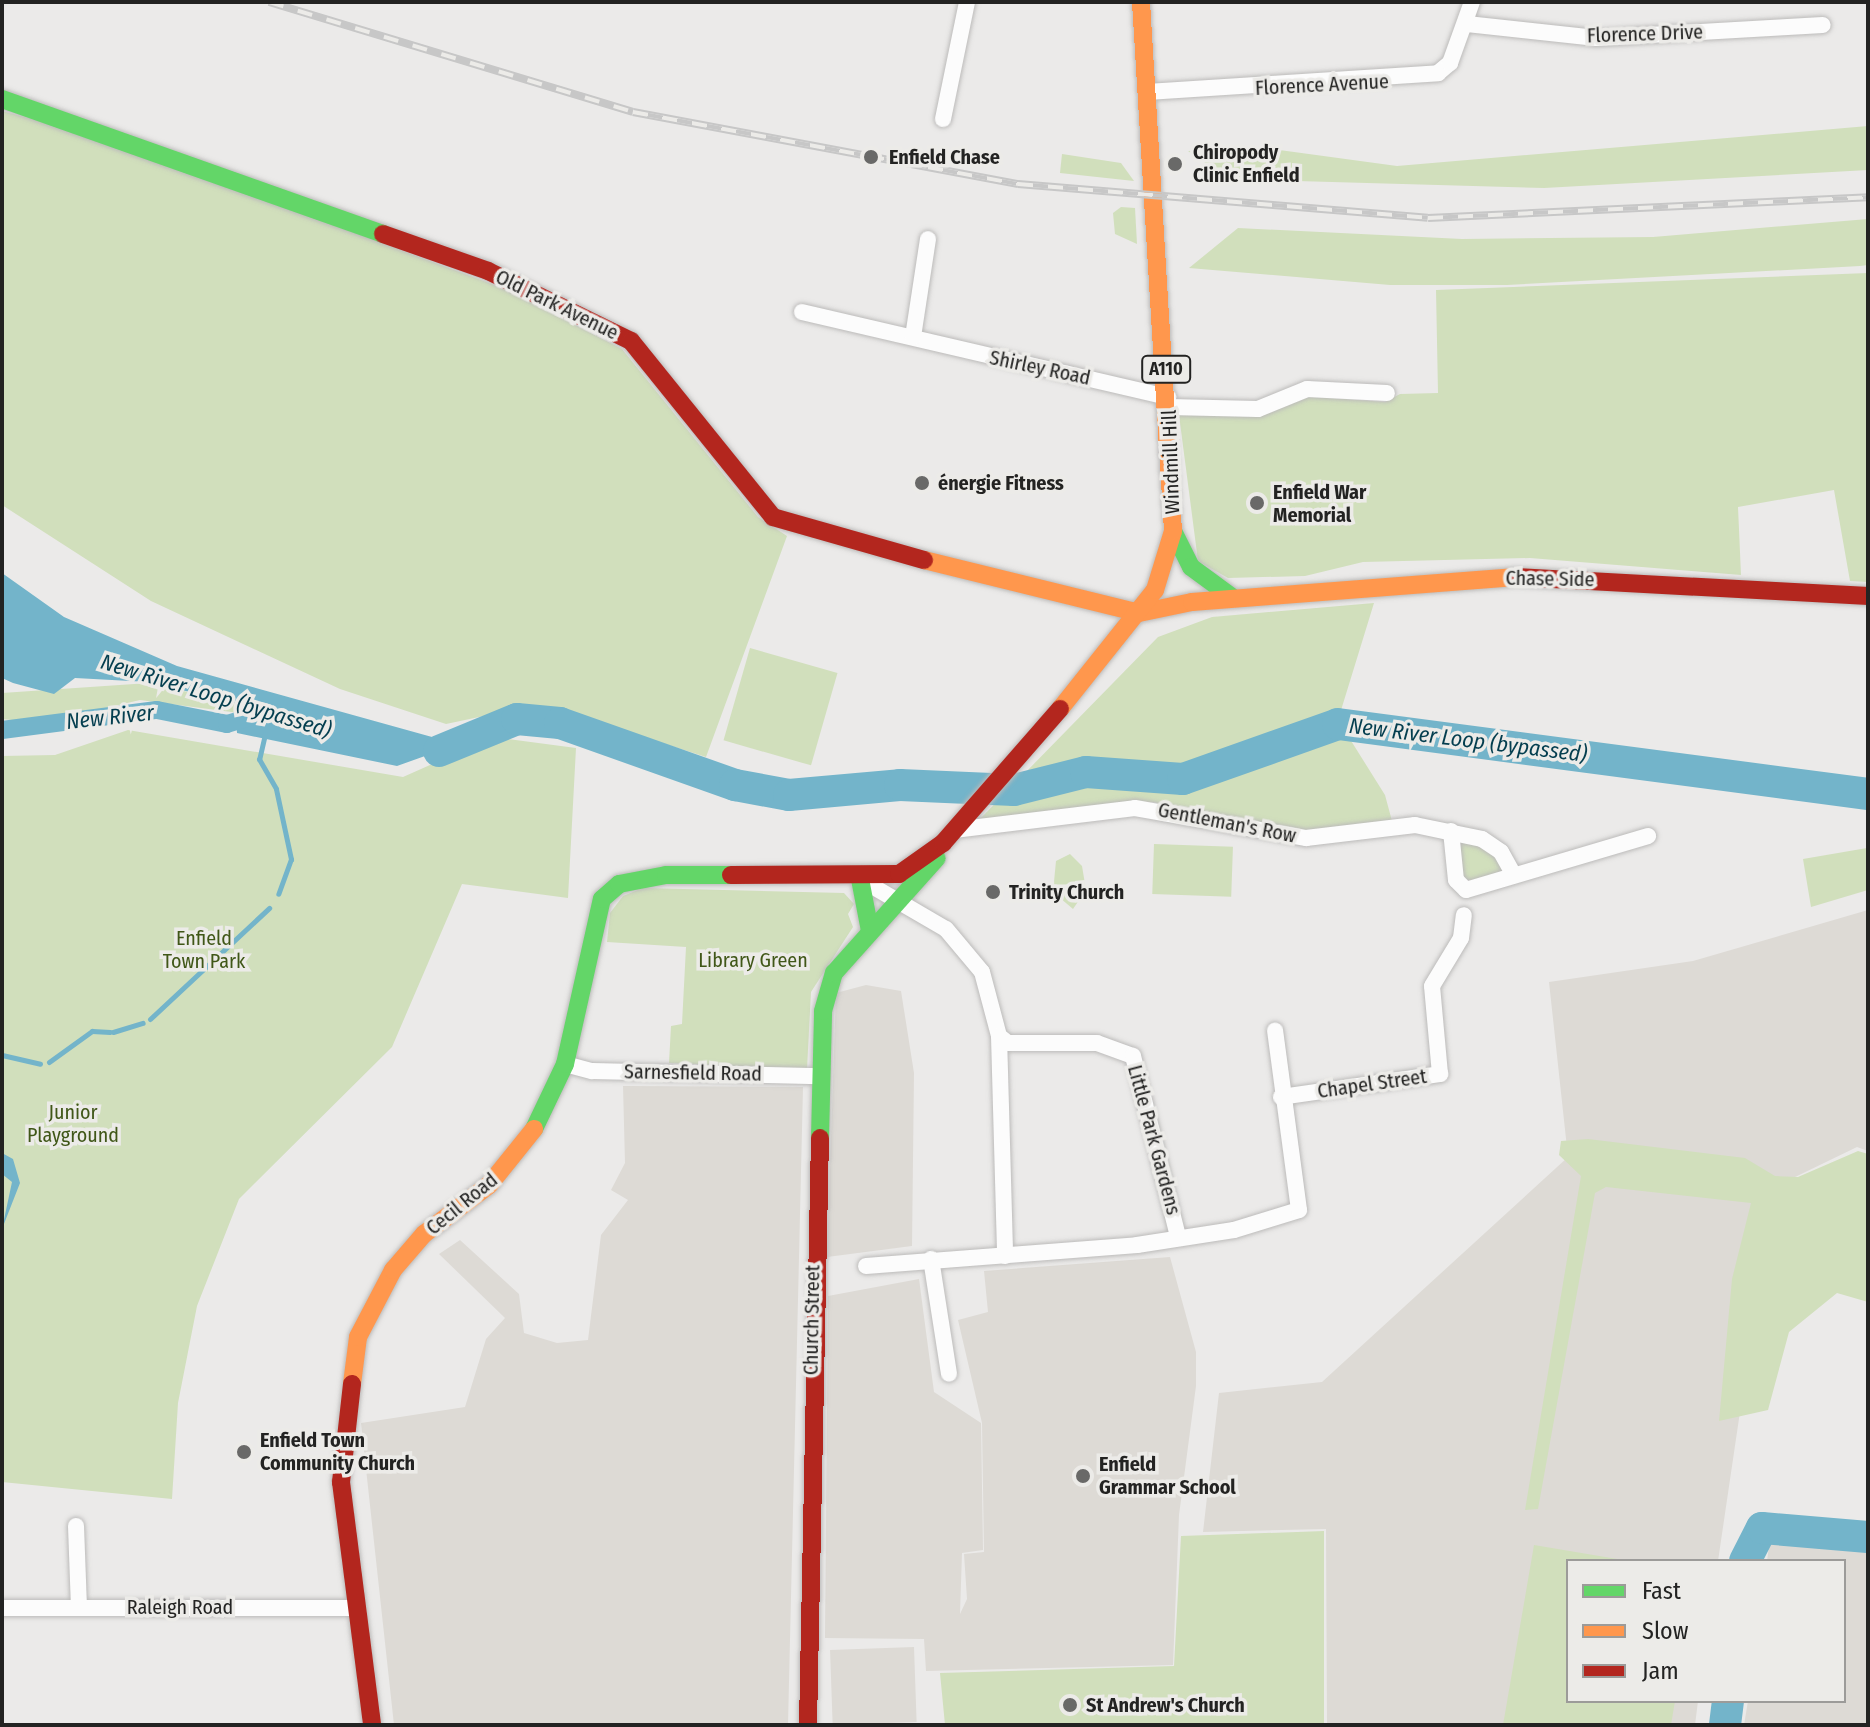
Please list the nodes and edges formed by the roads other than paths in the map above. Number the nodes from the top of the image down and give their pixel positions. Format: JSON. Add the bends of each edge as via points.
{"nodes":[{"id":1,"x":967,"y":2,"type":"edge"},
{"id":2,"x":1141,"y":2,"type":"edge"},
{"id":3,"x":1472,"y":2,"type":"edge"},
{"id":4,"x":1467,"y":24,"type":"junction"},
{"id":5,"x":1823,"y":25,"type":"dead end"},
{"id":6,"x":1147,"y":92,"type":"junction"},
{"id":7,"x":2,"y":99,"type":"edge"},
{"id":8,"x":943,"y":119,"type":"dead end"},
{"id":9,"x":928,"y":239,"type":"dead end"},
{"id":10,"x":802,"y":312,"type":"dead end"},
{"id":11,"x":913,"y":337,"type":"junction"},
{"id":12,"x":1387,"y":393,"type":"dead end"},
{"id":13,"x":1168,"y":402,"type":"junction"},
{"id":14,"x":1173,"y":531,"type":"junction"},
{"id":15,"x":1868,"y":596,"type":"edge"},
{"id":16,"x":1233,"y":598,"type":"junction"},
{"id":17,"x":1139,"y":613,"type":"junction"},
{"id":18,"x":1451,"y":831,"type":"junction"},
{"id":19,"x":948,"y":836,"type":"junction"},
{"id":20,"x":1648,"y":836,"type":"dead end"},
{"id":21,"x":1514,"y":875,"type":"junction"},
{"id":22,"x":860,"y":879,"type":"junction"},
{"id":23,"x":901,"y":902,"type":"junction"},
{"id":24,"x":1464,"y":915,"type":"dead end"},
{"id":25,"x":870,"y":931,"type":"junction"},
{"id":26,"x":1275,"y":1031,"type":"dead end"},
{"id":27,"x":999,"y":1036,"type":"junction"},
{"id":28,"x":565,"y":1064,"type":"junction"},
{"id":29,"x":821,"y":1076,"type":"junction"},
{"id":30,"x":1281,"y":1097,"type":"junction"},
{"id":31,"x":1178,"y":1236,"type":"junction"},
{"id":32,"x":1005,"y":1256,"type":"junction"},
{"id":33,"x":931,"y":1259,"type":"junction"},
{"id":34,"x":866,"y":1266,"type":"dead end"},
{"id":35,"x":949,"y":1374,"type":"dead end"},
{"id":36,"x":76,"y":1526,"type":"dead end"},
{"id":37,"x":79,"y":1607,"type":"junction"},
{"id":38,"x":2,"y":1608,"type":"edge"},
{"id":39,"x":357,"y":1608,"type":"junction"},
{"id":40,"x":372,"y":1725,"type":"edge"},
{"id":41,"x":808,"y":1725,"type":"edge"}],
"edges":[{"from":1,"to":8,"type":"street"},
{"from":2,"to":6,"type":"main road","name":"Windmill Hill","number":"A110"},
{"from":3,"to":4,"type":"street","name":"Florence Avenue"},
{"from":4,"to":5,"type":"street","name":"Florence Drive","via":[[1596,38]]},
{"from":4,"to":6,"type":"street","name":"Florence Avenue","via":[[1450,63],[1410,81]]},
{"from":6,"to":13,"type":"main road","name":"Windmill Hill","number":"A110"},
{"from":7,"to":17,"type":"main road","name":"Old Park Avenue","via":[[488,271],[631,341],[773,517],[1009,585]]},
{"from":9,"to":11,"type":"street"},
{"from":10,"to":11,"type":"street","name":"Shirley Road"},
{"from":11,"to":13,"type":"street","name":"Shirley Road"},
{"from":12,"to":13,"type":"street","name":"Shirley Road","via":[[1307,389],[1258,409]]},
{"from":13,"to":14,"type":"main road","name":"Windmill Hill","number":"A110"},
{"from":14,"to":16,"type":"main road","via":[[1191,567]]},
{"from":14,"to":17,"type":"main road","name":"Windmill Hill","number":"A110","via":[[1155,590]]},
{"from":15,"to":16,"type":"main road","name":"Chase Side","via":[[1540,575]]},
{"from":16,"to":17,"type":"main road","name":"Chase Side"},
{"from":17,"to":19,"type":"main road","name":"Windmill Hill","number":"A110"},
{"from":18,"to":19,"type":"street","name":"Gentleman's Row","via":[[1415,825],[1306,838],[1135,808]]},
{"from":18,"to":21,"type":"street","name":"Gentleman's Row","via":[[1501,852]]},
{"from":18,"to":21,"type":"street","via":[[1461,889]]},
{"from":19,"to":22,"type":"main road","name":"Cecil Road","via":[[899,874]]},
{"from":19,"to":23,"type":"main road","name":"Church Street"},
{"from":20,"to":21,"type":"street"},
{"from":22,"to":23,"type":"street","name":"Cecil Road"},
{"from":22,"to":25,"type":"main road"},
{"from":22,"to":28,"type":"main road","name":"Cecil Road","via":[[666,875],[619,884],[602,899],[590,930]]},
{"from":23,"to":25,"type":"main road","name":"Church Street"},
{"from":23,"to":27,"type":"street","via":[[946,929],[972,956]]},
{"from":24,"to":30,"type":"street","name":"Chapel Street","via":[[1461,938],[1432,986],[1440,1074]]},
{"from":25,"to":29,"type":"main road","name":"Church Street","via":[[825,994]]},
{"from":26,"to":30,"type":"street"},
{"from":27,"to":31,"type":"street","name":"Little Park Gardens","via":[[1008,1043],[1097,1043],[1133,1056]]},
{"from":27,"to":32,"type":"street"},
{"from":28,"to":29,"type":"street","name":"Sarnesfield Road"},
{"from":28,"to":39,"type":"main road","name":"Cecil Road","via":[[526,1141],[393,1270],[358,1337],[341,1482]]},
{"from":29,"to":41,"type":"main road","name":"Church Street"},
{"from":30,"to":31,"type":"street","via":[[1299,1210]]},
{"from":31,"to":32,"type":"street","name":"Little Park Gardens"},
{"from":32,"to":33,"type":"street","name":"Little Park Gardens"},
{"from":33,"to":34,"type":"street","name":"Little Park Gardens"},
{"from":33,"to":35,"type":"street"},
{"from":36,"to":37,"type":"street"},
{"from":37,"to":38,"type":"street","name":"Raleigh Road"},
{"from":37,"to":39,"type":"street","name":"Raleigh Road"},
{"from":39,"to":40,"type":"main road","name":"Cecil Road"}]}
